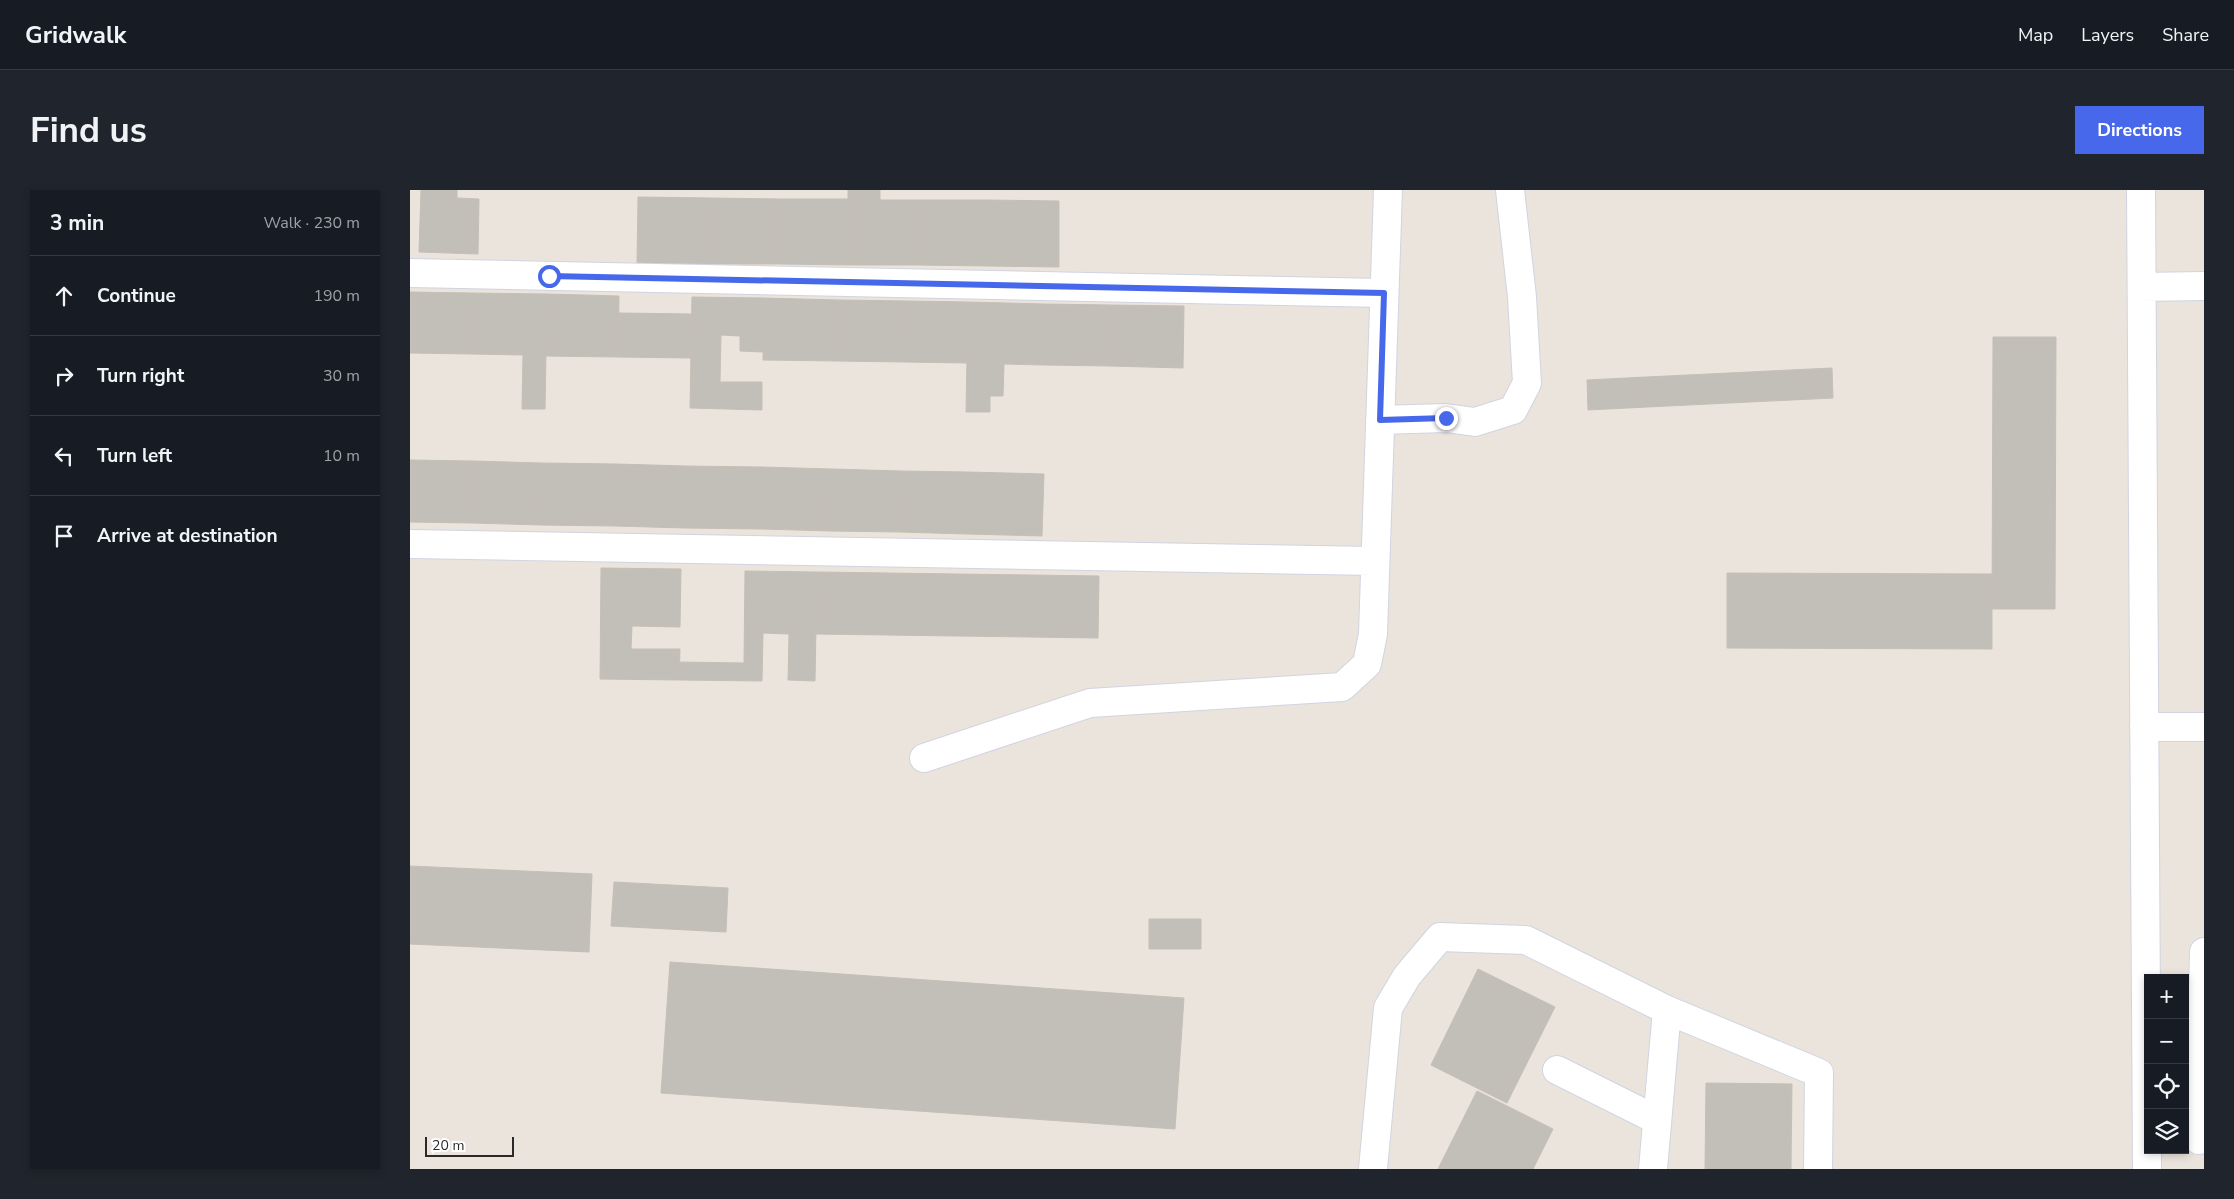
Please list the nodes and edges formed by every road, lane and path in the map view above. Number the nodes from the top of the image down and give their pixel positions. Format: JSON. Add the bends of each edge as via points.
{"nodes":[{"id":1,"x":1388,"y":190,"type":"edge"},
{"id":2,"x":1510,"y":190,"type":"edge"},
{"id":3,"x":2141,"y":190,"type":"edge"},
{"id":4,"x":410,"y":273,"type":"edge"},
{"id":5,"x":2204,"y":286,"type":"edge"},
{"id":6,"x":2142,"y":287,"type":"junction"},
{"id":7,"x":1384,"y":293,"type":"junction"},
{"id":8,"x":1380,"y":420,"type":"junction"},
{"id":9,"x":410,"y":544,"type":"edge"},
{"id":10,"x":1375,"y":561,"type":"junction"},
{"id":11,"x":2144,"y":727,"type":"junction"},
{"id":12,"x":2204,"y":727,"type":"edge"},
{"id":13,"x":924,"y":758,"type":"dead end"},
{"id":14,"x":2204,"y":952,"type":"edge"},
{"id":15,"x":1667,"y":1010,"type":"junction"},
{"id":16,"x":2147,"y":1064,"type":"edge"},
{"id":17,"x":2193,"y":1068,"type":"edge"},
{"id":18,"x":1557,"y":1070,"type":"dead end"},
{"id":19,"x":2147,"y":1109,"type":"edge"},
{"id":20,"x":1657,"y":1120,"type":"junction"},
{"id":21,"x":2199,"y":1140,"type":"dead end"},
{"id":22,"x":1373,"y":1169,"type":"edge"},
{"id":23,"x":1652,"y":1169,"type":"edge"},
{"id":24,"x":1818,"y":1169,"type":"edge"},
{"id":25,"x":2147,"y":1169,"type":"edge"}],
"edges":[{"from":1,"to":7,"type":"street"},
{"from":2,"to":8,"type":"street","via":[[1522,297],[1527,383],[1513,410],[1475,422],[1446,418]]},
{"from":3,"to":6,"type":"street"},
{"from":4,"to":7,"type":"street"},
{"from":5,"to":6,"type":"street"},
{"from":6,"to":11,"type":"street"},
{"from":7,"to":8,"type":"street"},
{"from":8,"to":10,"type":"street"},
{"from":9,"to":10,"type":"street"},
{"from":10,"to":13,"type":"street","via":[[1373,634],[1367,664],[1342,687],[1090,703]]},
{"from":11,"to":12,"type":"street"},
{"from":11,"to":16,"type":"street"},
{"from":14,"to":17,"type":"street"},
{"from":15,"to":20,"type":"street"},
{"from":15,"to":22,"type":"street","via":[[1526,940],[1440,937],[1408,976],[1388,1008]]},
{"from":15,"to":24,"type":"street","via":[[1819,1073]]},
{"from":17,"to":21,"type":"street"},
{"from":18,"to":20,"type":"street"},
{"from":19,"to":25,"type":"street"},
{"from":20,"to":23,"type":"street"}]}
